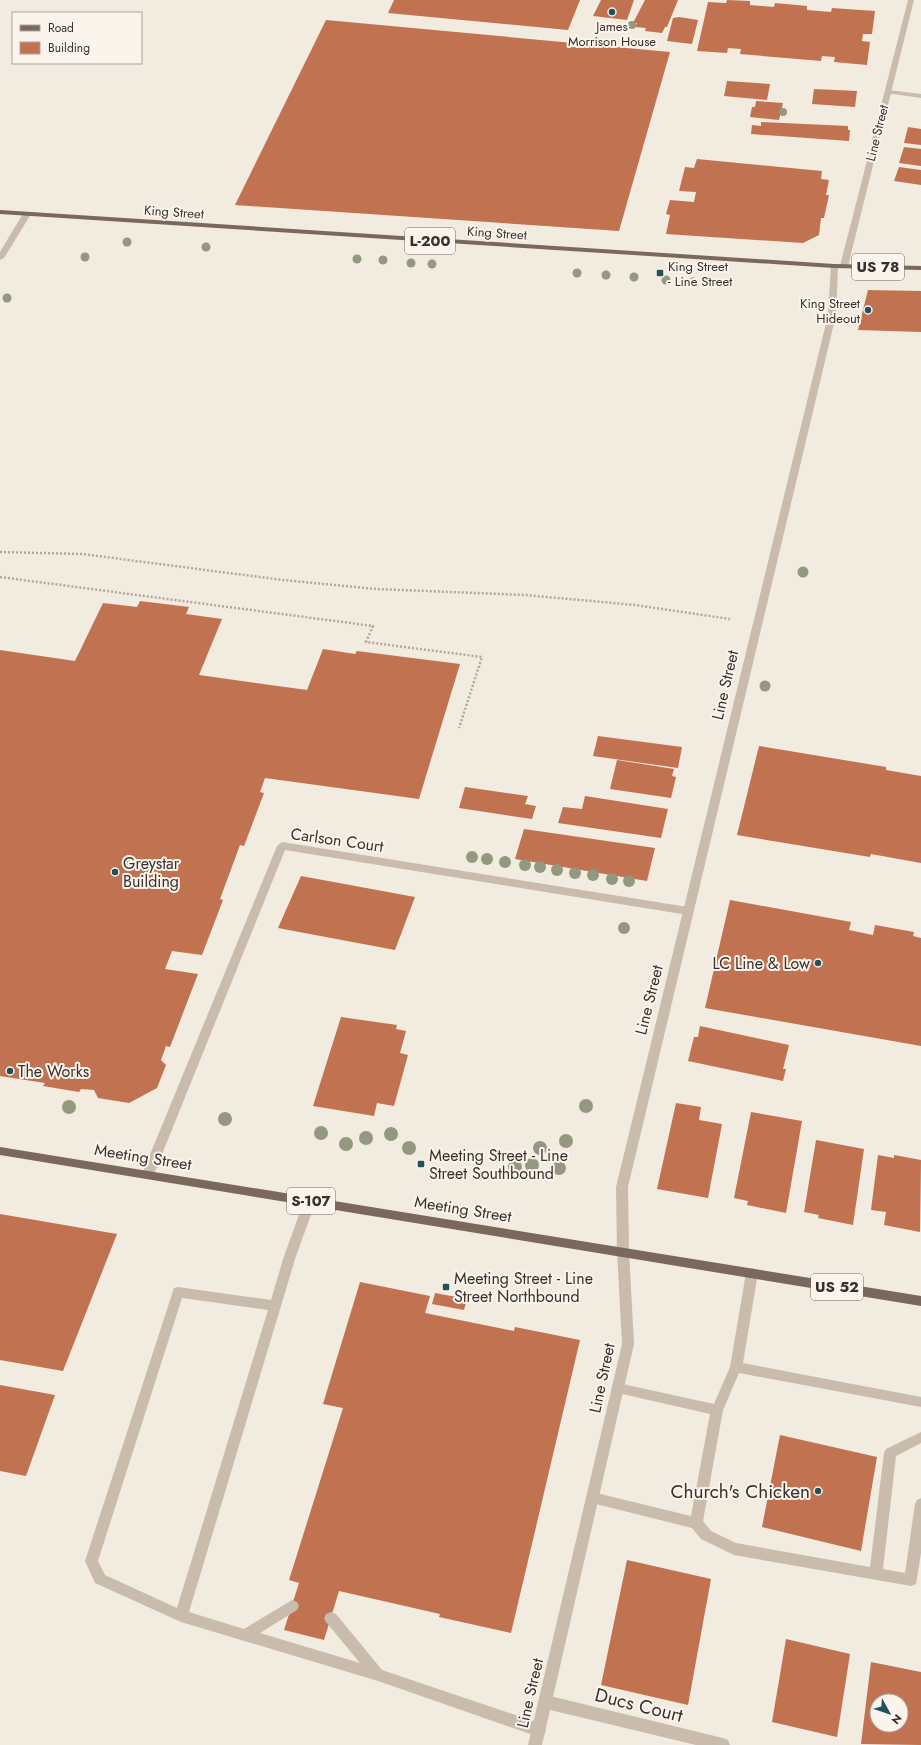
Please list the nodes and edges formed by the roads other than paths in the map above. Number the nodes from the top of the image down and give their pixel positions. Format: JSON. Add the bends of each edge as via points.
{"nodes":[{"id":1,"x":911,"y":0,"type":"edge"},
{"id":2,"x":888,"y":92,"type":"junction"},
{"id":3,"x":921,"y":96,"type":"edge"},
{"id":4,"x":0,"y":212,"type":"edge"},
{"id":5,"x":27,"y":214,"type":"junction"},
{"id":6,"x":0,"y":258,"type":"edge"},
{"id":7,"x":839,"y":266,"type":"junction"},
{"id":8,"x":921,"y":268,"type":"edge"},
{"id":9,"x":688,"y":911,"type":"junction"},
{"id":10,"x":0,"y":1151,"type":"edge"},
{"id":11,"x":148,"y":1174,"type":"junction"},
{"id":12,"x":310,"y":1201,"type":"junction"},
{"id":13,"x":622,"y":1252,"type":"junction"},
{"id":14,"x":752,"y":1273,"type":"junction"},
{"id":15,"x":921,"y":1302,"type":"edge"},
{"id":16,"x":275,"y":1306,"type":"junction"},
{"id":17,"x":736,"y":1367,"type":"junction"},
{"id":18,"x":618,"y":1388,"type":"junction"},
{"id":19,"x":921,"y":1402,"type":"edge"},
{"id":20,"x":717,"y":1410,"type":"junction"},
{"id":21,"x":921,"y":1437,"type":"edge"},
{"id":22,"x":592,"y":1498,"type":"junction"},
{"id":23,"x":921,"y":1504,"type":"edge"},
{"id":24,"x":696,"y":1523,"type":"junction"},
{"id":25,"x":876,"y":1574,"type":"junction"},
{"id":26,"x":292,"y":1606,"type":"dead end"},
{"id":27,"x":181,"y":1616,"type":"junction"},
{"id":28,"x":331,"y":1618,"type":"dead end"},
{"id":29,"x":244,"y":1636,"type":"junction"},
{"id":30,"x":378,"y":1674,"type":"junction"},
{"id":31,"x":546,"y":1702,"type":"junction"},
{"id":32,"x":539,"y":1730,"type":"junction"},
{"id":33,"x":535,"y":1745,"type":"edge"},
{"id":34,"x":723,"y":1745,"type":"edge"}],
"edges":[{"from":1,"to":2,"type":"street","name":"Line Street"},
{"from":2,"to":3,"type":"street"},
{"from":2,"to":7,"type":"street","name":"Line Street"},
{"from":4,"to":5,"type":"main road","name":"King Street","number":"L-200"},
{"from":5,"to":6,"type":"street"},
{"from":5,"to":7,"type":"main road","name":"King Street","number":"L-200"},
{"from":7,"to":8,"type":"main road","name":"King Street","number":"US 78"},
{"from":7,"to":9,"type":"street","name":"Line Street","via":[[832,316]]},
{"from":9,"to":11,"type":"street","name":"Carlson Court","via":[[282,846]]},
{"from":9,"to":13,"type":"street","name":"Line Street","via":[[622,1187]]},
{"from":10,"to":11,"type":"main road","name":"Meeting Street","number":"S-107"},
{"from":11,"to":12,"type":"main road","name":"Meeting Street","number":"S-107"},
{"from":12,"to":13,"type":"main road","name":"Meeting Street","number":"S-107"},
{"from":12,"to":16,"type":"street"},
{"from":13,"to":14,"type":"main road","name":"Meeting Street","number":"US 52"},
{"from":13,"to":18,"type":"street","name":"Line Street","via":[[628,1344]]},
{"from":14,"to":15,"type":"main road","name":"Meeting Street","number":"US 52"},
{"from":14,"to":17,"type":"street"},
{"from":16,"to":27,"type":"street"},
{"from":16,"to":27,"type":"street","via":[[178,1292],[91,1561],[100,1580]]},
{"from":17,"to":19,"type":"street"},
{"from":17,"to":20,"type":"street"},
{"from":18,"to":20,"type":"street"},
{"from":18,"to":22,"type":"street","name":"Line Street"},
{"from":20,"to":24,"type":"street"},
{"from":21,"to":25,"type":"street","via":[[890,1453]]},
{"from":22,"to":24,"type":"street"},
{"from":22,"to":31,"type":"street","name":"Line Street"},
{"from":23,"to":25,"type":"street","via":[[911,1580]]},
{"from":24,"to":25,"type":"street","via":[[706,1535],[734,1549]]},
{"from":26,"to":29,"type":"street"},
{"from":27,"to":29,"type":"street"},
{"from":28,"to":30,"type":"street"},
{"from":29,"to":30,"type":"street"},
{"from":30,"to":32,"type":"street"},
{"from":31,"to":32,"type":"street","name":"Line Street"},
{"from":31,"to":34,"type":"street","name":"Ducs Court"},
{"from":32,"to":33,"type":"street","name":"Line Street"}]}
